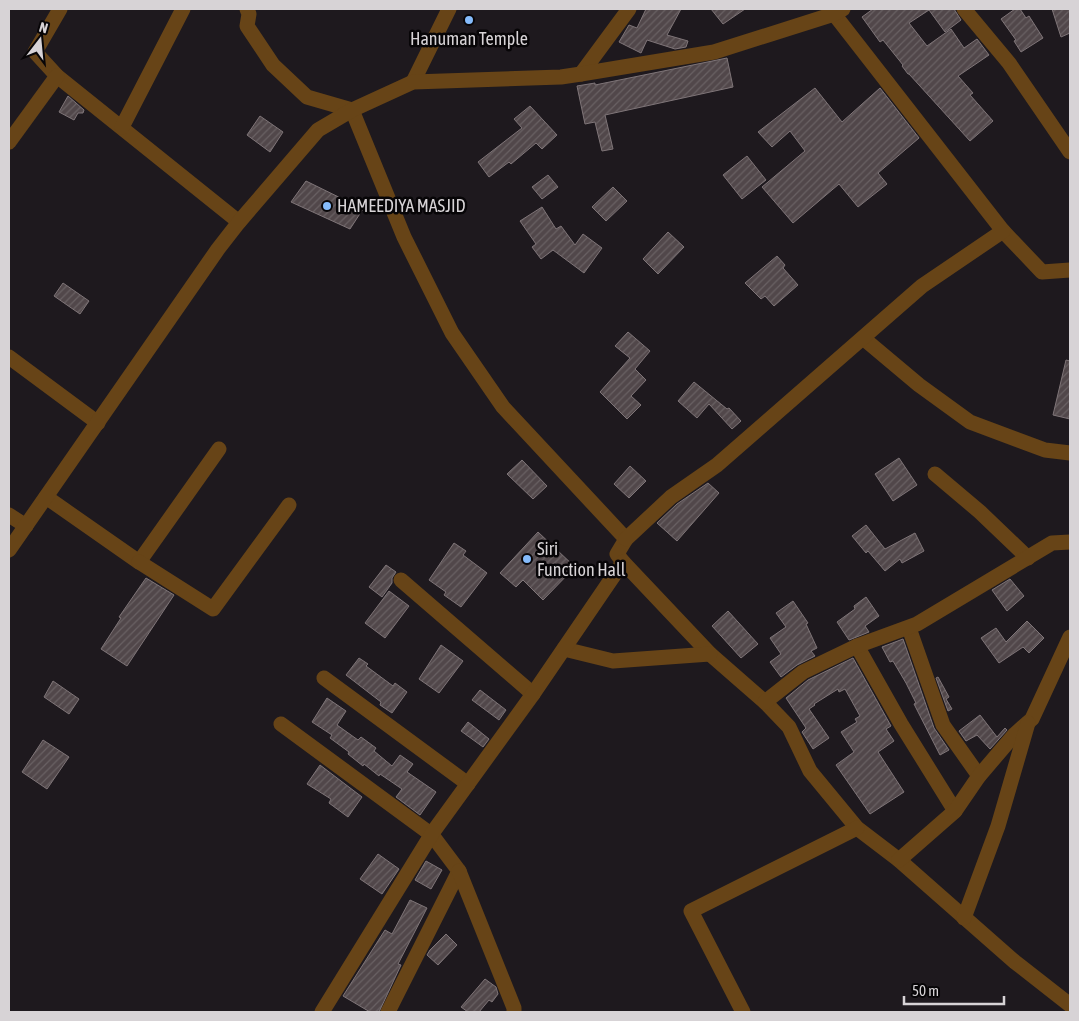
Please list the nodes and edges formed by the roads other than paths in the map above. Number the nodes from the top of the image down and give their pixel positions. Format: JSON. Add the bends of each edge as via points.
{"nodes":[{"id":1,"x":60,"y":9,"type":"edge"},
{"id":2,"x":183,"y":9,"type":"edge"},
{"id":3,"x":247,"y":9,"type":"edge"},
{"id":4,"x":449,"y":9,"type":"edge"},
{"id":5,"x":629,"y":9,"type":"edge"},
{"id":6,"x":964,"y":9,"type":"edge"},
{"id":7,"x":839,"y":11,"type":"edge"},
{"id":8,"x":581,"y":74,"type":"junction"},
{"id":9,"x":57,"y":76,"type":"junction"},
{"id":10,"x":412,"y":82,"type":"junction"},
{"id":11,"x":352,"y":110,"type":"junction"},
{"id":12,"x":122,"y":127,"type":"junction"},
{"id":13,"x":9,"y":142,"type":"edge"},
{"id":14,"x":1070,"y":152,"type":"edge"},
{"id":15,"x":239,"y":222,"type":"junction"},
{"id":16,"x":1003,"y":232,"type":"junction"},
{"id":17,"x":1070,"y":270,"type":"edge"},
{"id":18,"x":863,"y":338,"type":"junction"},
{"id":19,"x":9,"y":357,"type":"edge"},
{"id":20,"x":98,"y":423,"type":"junction"},
{"id":21,"x":218,"y":449,"type":"dead end"},
{"id":22,"x":1070,"y":454,"type":"edge"},
{"id":23,"x":935,"y":474,"type":"dead end"},
{"id":24,"x":46,"y":497,"type":"junction"},
{"id":25,"x":290,"y":506,"type":"dead end"},
{"id":26,"x":9,"y":515,"type":"edge"},
{"id":27,"x":26,"y":526,"type":"junction"},
{"id":28,"x":1070,"y":531,"type":"edge"},
{"id":29,"x":626,"y":539,"type":"junction"},
{"id":30,"x":1070,"y":542,"type":"edge"},
{"id":31,"x":1052,"y":543,"type":"junction"},
{"id":32,"x":9,"y":550,"type":"edge"},
{"id":33,"x":1028,"y":558,"type":"junction"},
{"id":34,"x":139,"y":562,"type":"junction"},
{"id":35,"x":623,"y":562,"type":"junction"},
{"id":36,"x":402,"y":580,"type":"dead end"},
{"id":37,"x":909,"y":628,"type":"junction"},
{"id":38,"x":1070,"y":637,"type":"edge"},
{"id":39,"x":857,"y":646,"type":"junction"},
{"id":40,"x":564,"y":649,"type":"junction"},
{"id":41,"x":710,"y":654,"type":"junction"},
{"id":42,"x":324,"y":678,"type":"dead end"},
{"id":43,"x":533,"y":694,"type":"junction"},
{"id":44,"x":765,"y":702,"type":"junction"},
{"id":45,"x":1028,"y":723,"type":"junction"},
{"id":46,"x":281,"y":724,"type":"dead end"},
{"id":47,"x":979,"y":776,"type":"junction"},
{"id":48,"x":468,"y":784,"type":"junction"},
{"id":49,"x":955,"y":811,"type":"junction"},
{"id":50,"x":857,"y":828,"type":"junction"},
{"id":51,"x":432,"y":834,"type":"junction"},
{"id":52,"x":899,"y":860,"type":"junction"},
{"id":53,"x":459,"y":871,"type":"junction"},
{"id":54,"x":964,"y":918,"type":"junction"},
{"id":55,"x":1070,"y":1005,"type":"edge"},
{"id":56,"x":322,"y":1012,"type":"edge"},
{"id":57,"x":388,"y":1012,"type":"edge"},
{"id":58,"x":514,"y":1012,"type":"edge"},
{"id":59,"x":743,"y":1012,"type":"edge"}],
"edges":[{"from":1,"to":9,"type":"street","via":[[35,52]]},
{"from":2,"to":12,"type":"street"},
{"from":3,"to":11,"type":"street","via":[[247,26],[273,64],[307,97]]},
{"from":4,"to":10,"type":"street"},
{"from":5,"to":8,"type":"street"},
{"from":6,"to":14,"type":"street","via":[[1009,62]]},
{"from":7,"to":8,"type":"street","via":[[714,52]]},
{"from":7,"to":16,"type":"street"},
{"from":8,"to":10,"type":"street","via":[[561,78]]},
{"from":9,"to":12,"type":"street"},
{"from":9,"to":13,"type":"street"},
{"from":10,"to":11,"type":"street"},
{"from":11,"to":15,"type":"street","via":[[318,130]]},
{"from":11,"to":29,"type":"street","via":[[404,237],[452,333],[503,407]]},
{"from":12,"to":15,"type":"street"},
{"from":15,"to":20,"type":"street"},
{"from":16,"to":17,"type":"street","via":[[1042,272]]},
{"from":16,"to":18,"type":"street","via":[[922,286]]},
{"from":18,"to":22,"type":"street","via":[[970,422],[1045,450]]},
{"from":18,"to":29,"type":"street","via":[[717,465],[671,497]]},
{"from":19,"to":20,"type":"street"},
{"from":20,"to":24,"type":"street"},
{"from":21,"to":34,"type":"street"},
{"from":23,"to":33,"type":"street"},
{"from":24,"to":27,"type":"street"},
{"from":24,"to":34,"type":"street"},
{"from":25,"to":34,"type":"street","via":[[213,609]]},
{"from":26,"to":27,"type":"street"},
{"from":27,"to":32,"type":"street"},
{"from":28,"to":31,"type":"street"},
{"from":29,"to":35,"type":"street","via":[[617,554]]},
{"from":30,"to":31,"type":"street"},
{"from":31,"to":33,"type":"street"},
{"from":33,"to":37,"type":"street"},
{"from":35,"to":40,"type":"street"},
{"from":35,"to":41,"type":"street"},
{"from":36,"to":43,"type":"street"},
{"from":37,"to":39,"type":"street"},
{"from":37,"to":47,"type":"street","via":[[943,725]]},
{"from":38,"to":45,"type":"street"},
{"from":39,"to":44,"type":"street","via":[[803,672]]},
{"from":39,"to":49,"type":"street"},
{"from":40,"to":41,"type":"street","via":[[613,662]]},
{"from":40,"to":43,"type":"street"},
{"from":41,"to":44,"type":"street"},
{"from":42,"to":48,"type":"street"},
{"from":43,"to":48,"type":"street"},
{"from":44,"to":50,"type":"street","via":[[789,727],[810,771]]},
{"from":45,"to":47,"type":"street"},
{"from":45,"to":54,"type":"street","via":[[998,826]]},
{"from":46,"to":51,"type":"street"},
{"from":47,"to":49,"type":"street"},
{"from":48,"to":51,"type":"street"},
{"from":49,"to":52,"type":"street"},
{"from":50,"to":52,"type":"street"},
{"from":50,"to":59,"type":"street","via":[[691,911]]},
{"from":51,"to":53,"type":"street"},
{"from":51,"to":56,"type":"street"},
{"from":52,"to":54,"type":"street"},
{"from":53,"to":57,"type":"street"},
{"from":53,"to":58,"type":"street"},
{"from":54,"to":55,"type":"street"}]}
